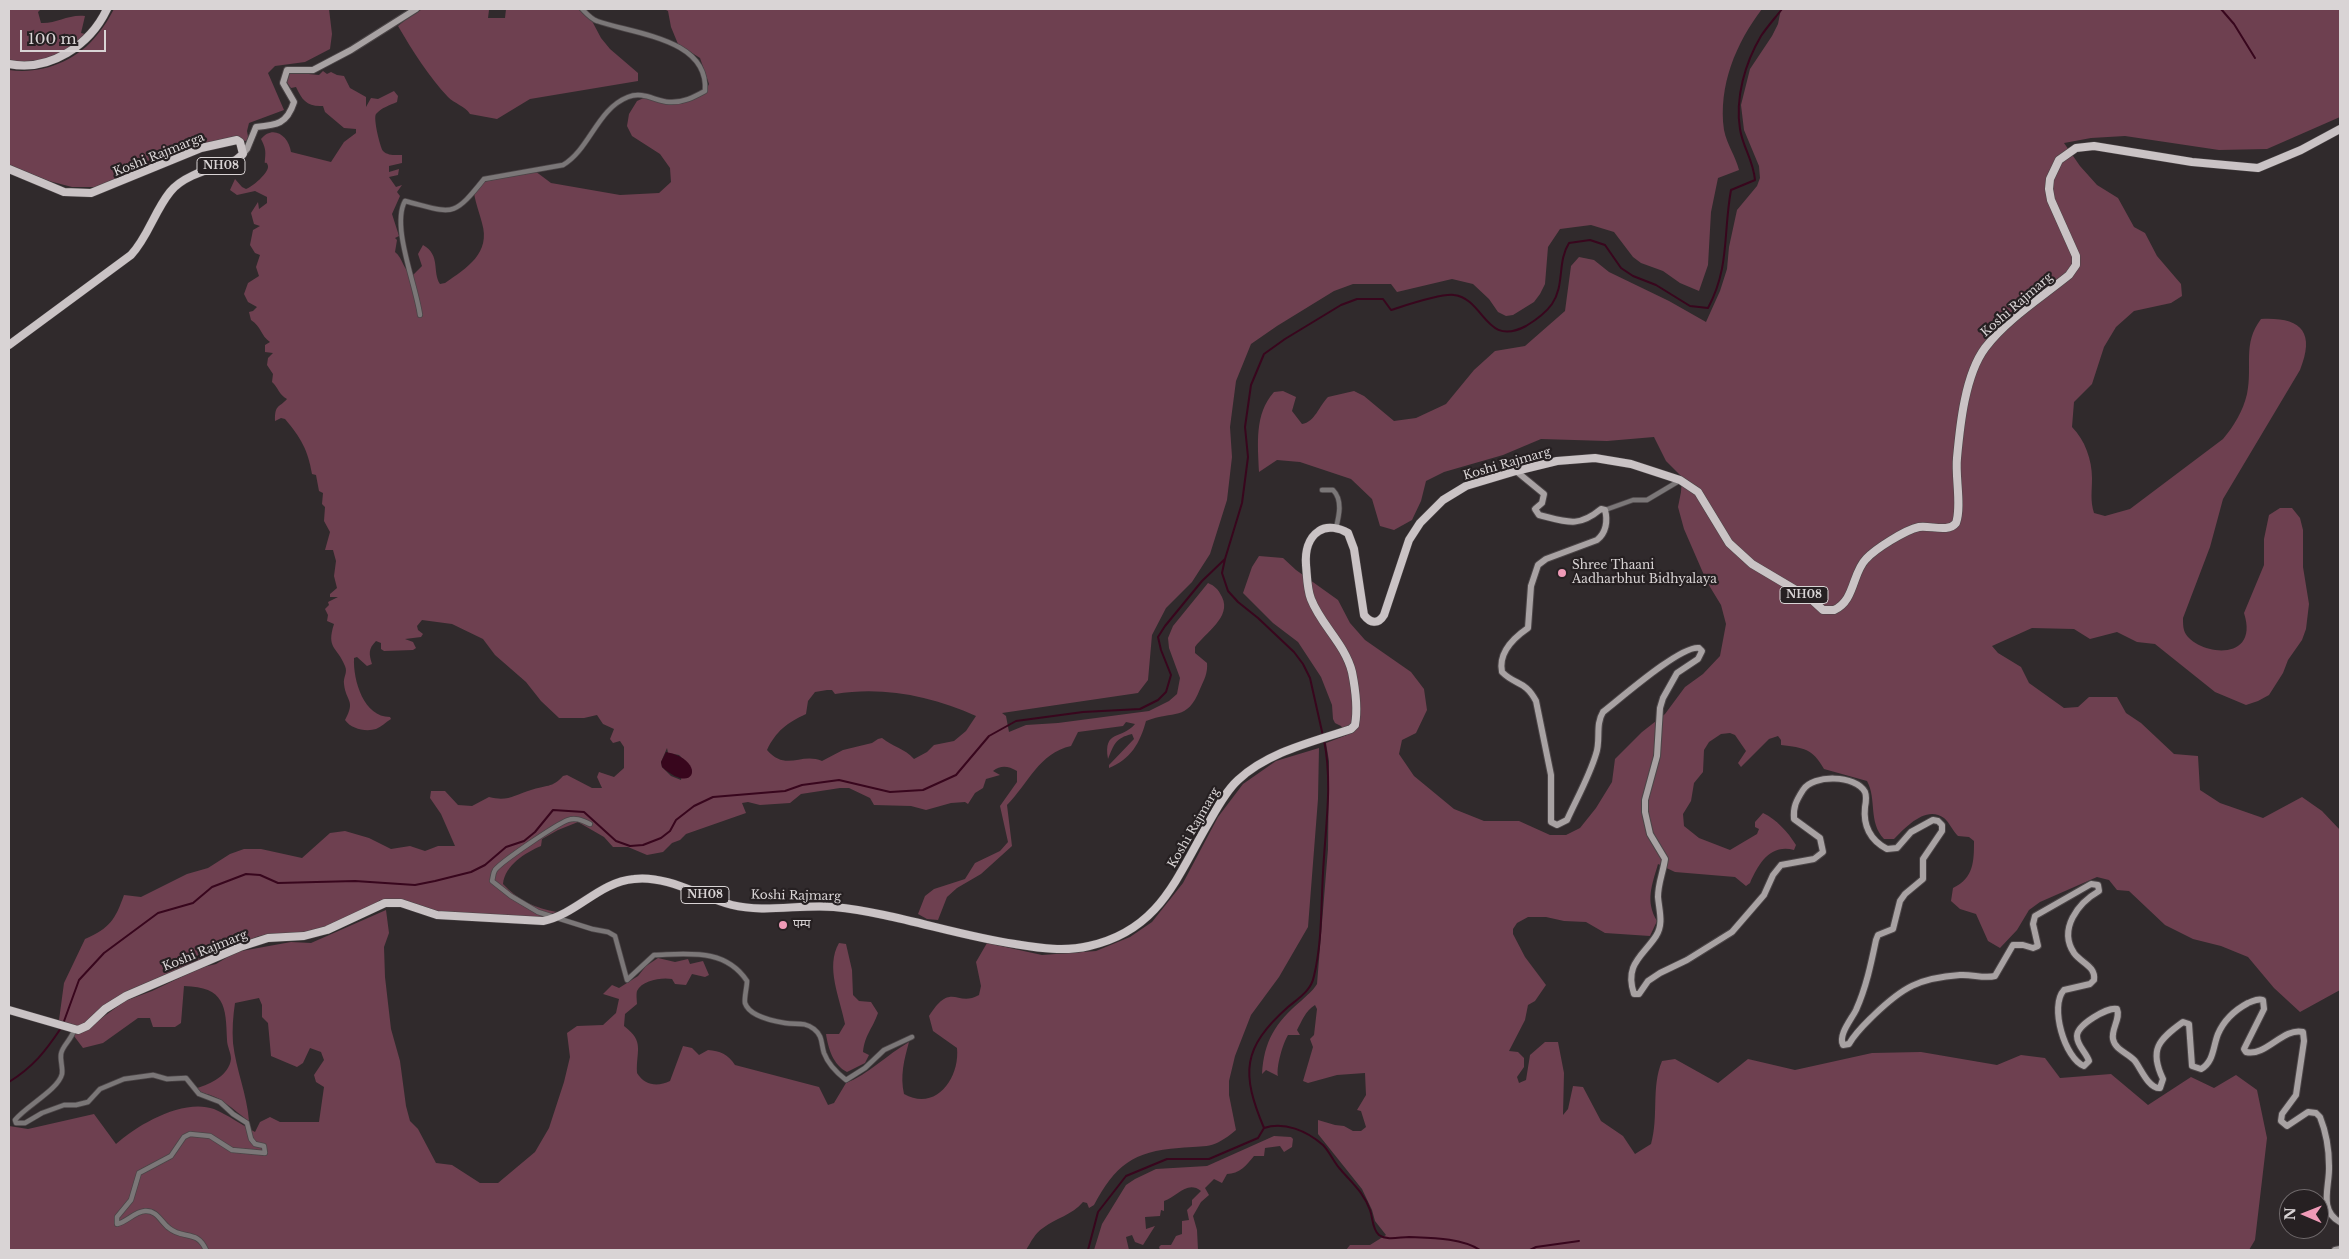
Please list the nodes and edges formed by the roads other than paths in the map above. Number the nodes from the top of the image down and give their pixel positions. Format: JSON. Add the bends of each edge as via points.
{"nodes":[{"id":1,"x":107,"y":9,"type":"edge"},
{"id":2,"x":416,"y":9,"type":"edge"},
{"id":3,"x":582,"y":9,"type":"edge"},
{"id":4,"x":9,"y":64,"type":"edge"},
{"id":5,"x":2340,"y":129,"type":"edge"},
{"id":6,"x":243,"y":154,"type":"junction"},
{"id":7,"x":9,"y":169,"type":"edge"},
{"id":8,"x":420,"y":315,"type":"dead end"},
{"id":9,"x":9,"y":345,"type":"edge"},
{"id":10,"x":1516,"y":471,"type":"junction"},
{"id":11,"x":1680,"y":480,"type":"junction"},
{"id":12,"x":1322,"y":490,"type":"dead end"},
{"id":13,"x":1605,"y":510,"type":"junction"},
{"id":14,"x":1336,"y":528,"type":"junction"},
{"id":15,"x":590,"y":824,"type":"dead end"},
{"id":16,"x":558,"y":918,"type":"junction"},
{"id":17,"x":9,"y":1010,"type":"edge"},
{"id":18,"x":71,"y":1029,"type":"junction"},
{"id":19,"x":912,"y":1036,"type":"dead end"},
{"id":20,"x":2340,"y":1222,"type":"edge"},
{"id":21,"x":2340,"y":1249,"type":"edge"},
{"id":22,"x":206,"y":1250,"type":"edge"},
{"id":23,"x":2335,"y":1250,"type":"edge"}],
"edges":[{"from":1,"to":4,"type":"main road","via":[[87,39],[54,60],[31,65]]},
{"from":2,"to":6,"type":"street","via":[[313,70],[287,70],[283,83],[294,102],[290,115],[276,125],[256,127]]},
{"from":3,"to":8,"type":"street","via":[[595,20],[631,29],[691,54],[700,66],[706,82],[705,91],[691,99],[669,102],[643,95],[628,96],[609,110],[573,159],[563,165],[484,179],[464,204],[447,212],[405,201],[400,210],[400,226]]},
{"from":5,"to":11,"type":"main road","name":"Koshi Rajmarg","number":"NH08","via":[[2258,168],[2192,162],[2094,146],[2076,148],[2059,160],[2049,189],[2076,256],[2076,265],[2069,275],[1997,335],[1984,349],[1977,364],[1960,424],[1956,523],[1949,528],[1918,527],[1875,551],[1860,568],[1849,596],[1838,609],[1824,610],[1752,564],[1729,544],[1698,492]]},
{"from":6,"to":7,"type":"main road","name":"Koshi Rajmarga","number":"NH08","via":[[242,145],[237,140],[201,148],[91,193],[64,192]]},
{"from":6,"to":9,"type":"main road","number":"NH08","via":[[236,160],[178,184],[131,255]]},
{"from":10,"to":11,"type":"main road","name":"Koshi Rajmarg","number":"NH08","via":[[1557,461],[1595,458],[1640,466]]},
{"from":10,"to":13,"type":"street","via":[[1544,494],[1542,503],[1535,509],[1539,515],[1581,522],[1601,509]]},
{"from":10,"to":14,"type":"main road","name":"Koshi Rajmarg","number":"NH08","via":[[1466,486],[1443,500],[1420,523],[1408,540],[1384,615],[1379,620],[1370,622],[1364,615],[1352,541],[1348,533]]},
{"from":11,"to":13,"type":"street","via":[[1647,500],[1633,500]]},
{"from":12,"to":14,"type":"street","via":[[1334,490],[1336,493],[1340,512]]},
{"from":13,"to":20,"type":"street","via":[[1602,536],[1538,564],[1531,586],[1528,628],[1511,641],[1500,664],[1502,672],[1509,679],[1524,684],[1536,701],[1551,776],[1550,817],[1551,822],[1557,825],[1567,820],[1596,756],[1600,740],[1598,725],[1604,712],[1672,658],[1693,647],[1702,651],[1698,659],[1677,673],[1660,708],[1657,756],[1645,800],[1645,812],[1650,834],[1665,859],[1659,878],[1661,923],[1657,935],[1634,963],[1634,994],[1639,994],[1660,973],[1732,932],[1764,895],[1773,874],[1781,865],[1819,857],[1823,852],[1820,838],[1794,819],[1794,804],[1805,786],[1819,779],[1833,778],[1858,784],[1866,795],[1864,815],[1870,836],[1887,849],[1896,848],[1911,832],[1933,820],[1938,820],[1942,831],[1923,859],[1923,879],[1900,901],[1893,929],[1878,935],[1856,1009],[1841,1038],[1843,1045],[1849,1044],[1857,1030],[1913,984],[1959,975],[1995,976],[2013,945],[2038,946],[2033,924],[2036,916],[2091,884],[2098,885],[2099,891],[2078,907],[2068,931],[2072,949],[2092,969],[2094,980],[2090,984],[2064,990],[2058,1001],[2062,1032],[2078,1062],[2084,1066],[2089,1061],[2078,1042],[2078,1030],[2110,1009],[2117,1009],[2113,1041],[2132,1058],[2153,1086],[2160,1088],[2163,1079],[2155,1054],[2164,1038],[2183,1022],[2188,1024],[2192,1066],[2201,1069],[2210,1061],[2218,1033],[2228,1018],[2257,999],[2263,1000],[2264,1009],[2244,1049],[2250,1054],[2294,1032],[2303,1032],[2296,1096],[2282,1114],[2281,1121],[2288,1126],[2308,1112],[2320,1117],[2329,1159],[2326,1200],[2328,1210]]},
{"from":14,"to":16,"type":"main road","name":"Koshi Rajmarg","number":"NH08","via":[[1325,528],[1311,538],[1306,559],[1310,597],[1352,671],[1355,725],[1258,763],[1235,782],[1214,813],[1173,889],[1155,912],[1125,932],[1088,947],[1057,950],[832,907],[734,905],[644,878],[622,881],[601,889]]},
{"from":15,"to":16,"type":"street","via":[[579,819],[569,820],[549,830],[494,872],[492,881],[511,896],[538,912]]},
{"from":16,"to":18,"type":"main road","name":"Koshi Rajmarg","number":"NH08","via":[[531,922],[437,915],[401,903],[385,903],[327,930],[304,936],[268,938],[240,947],[126,996],[87,1026]]},
{"from":16,"to":19,"type":"street","via":[[615,936],[627,980],[654,954],[716,956],[727,961],[747,981],[744,1002],[749,1011],[786,1024],[802,1023],[813,1028],[820,1035],[830,1064],[846,1080],[884,1050]]},
{"from":17,"to":18,"type":"main road"},
{"from":18,"to":22,"type":"street","via":[[61,1054],[61,1076],[55,1087],[21,1113],[16,1122],[25,1123],[64,1105],[88,1102],[100,1089],[124,1079],[153,1076],[186,1078],[200,1094],[220,1102],[247,1123],[251,1139],[255,1144],[264,1146],[265,1153],[232,1150],[210,1136],[190,1134],[170,1156],[139,1173],[131,1200],[117,1217],[117,1224],[139,1212],[154,1213],[176,1234],[197,1238]]},
{"from":21,"to":23,"type":"street"}]}
